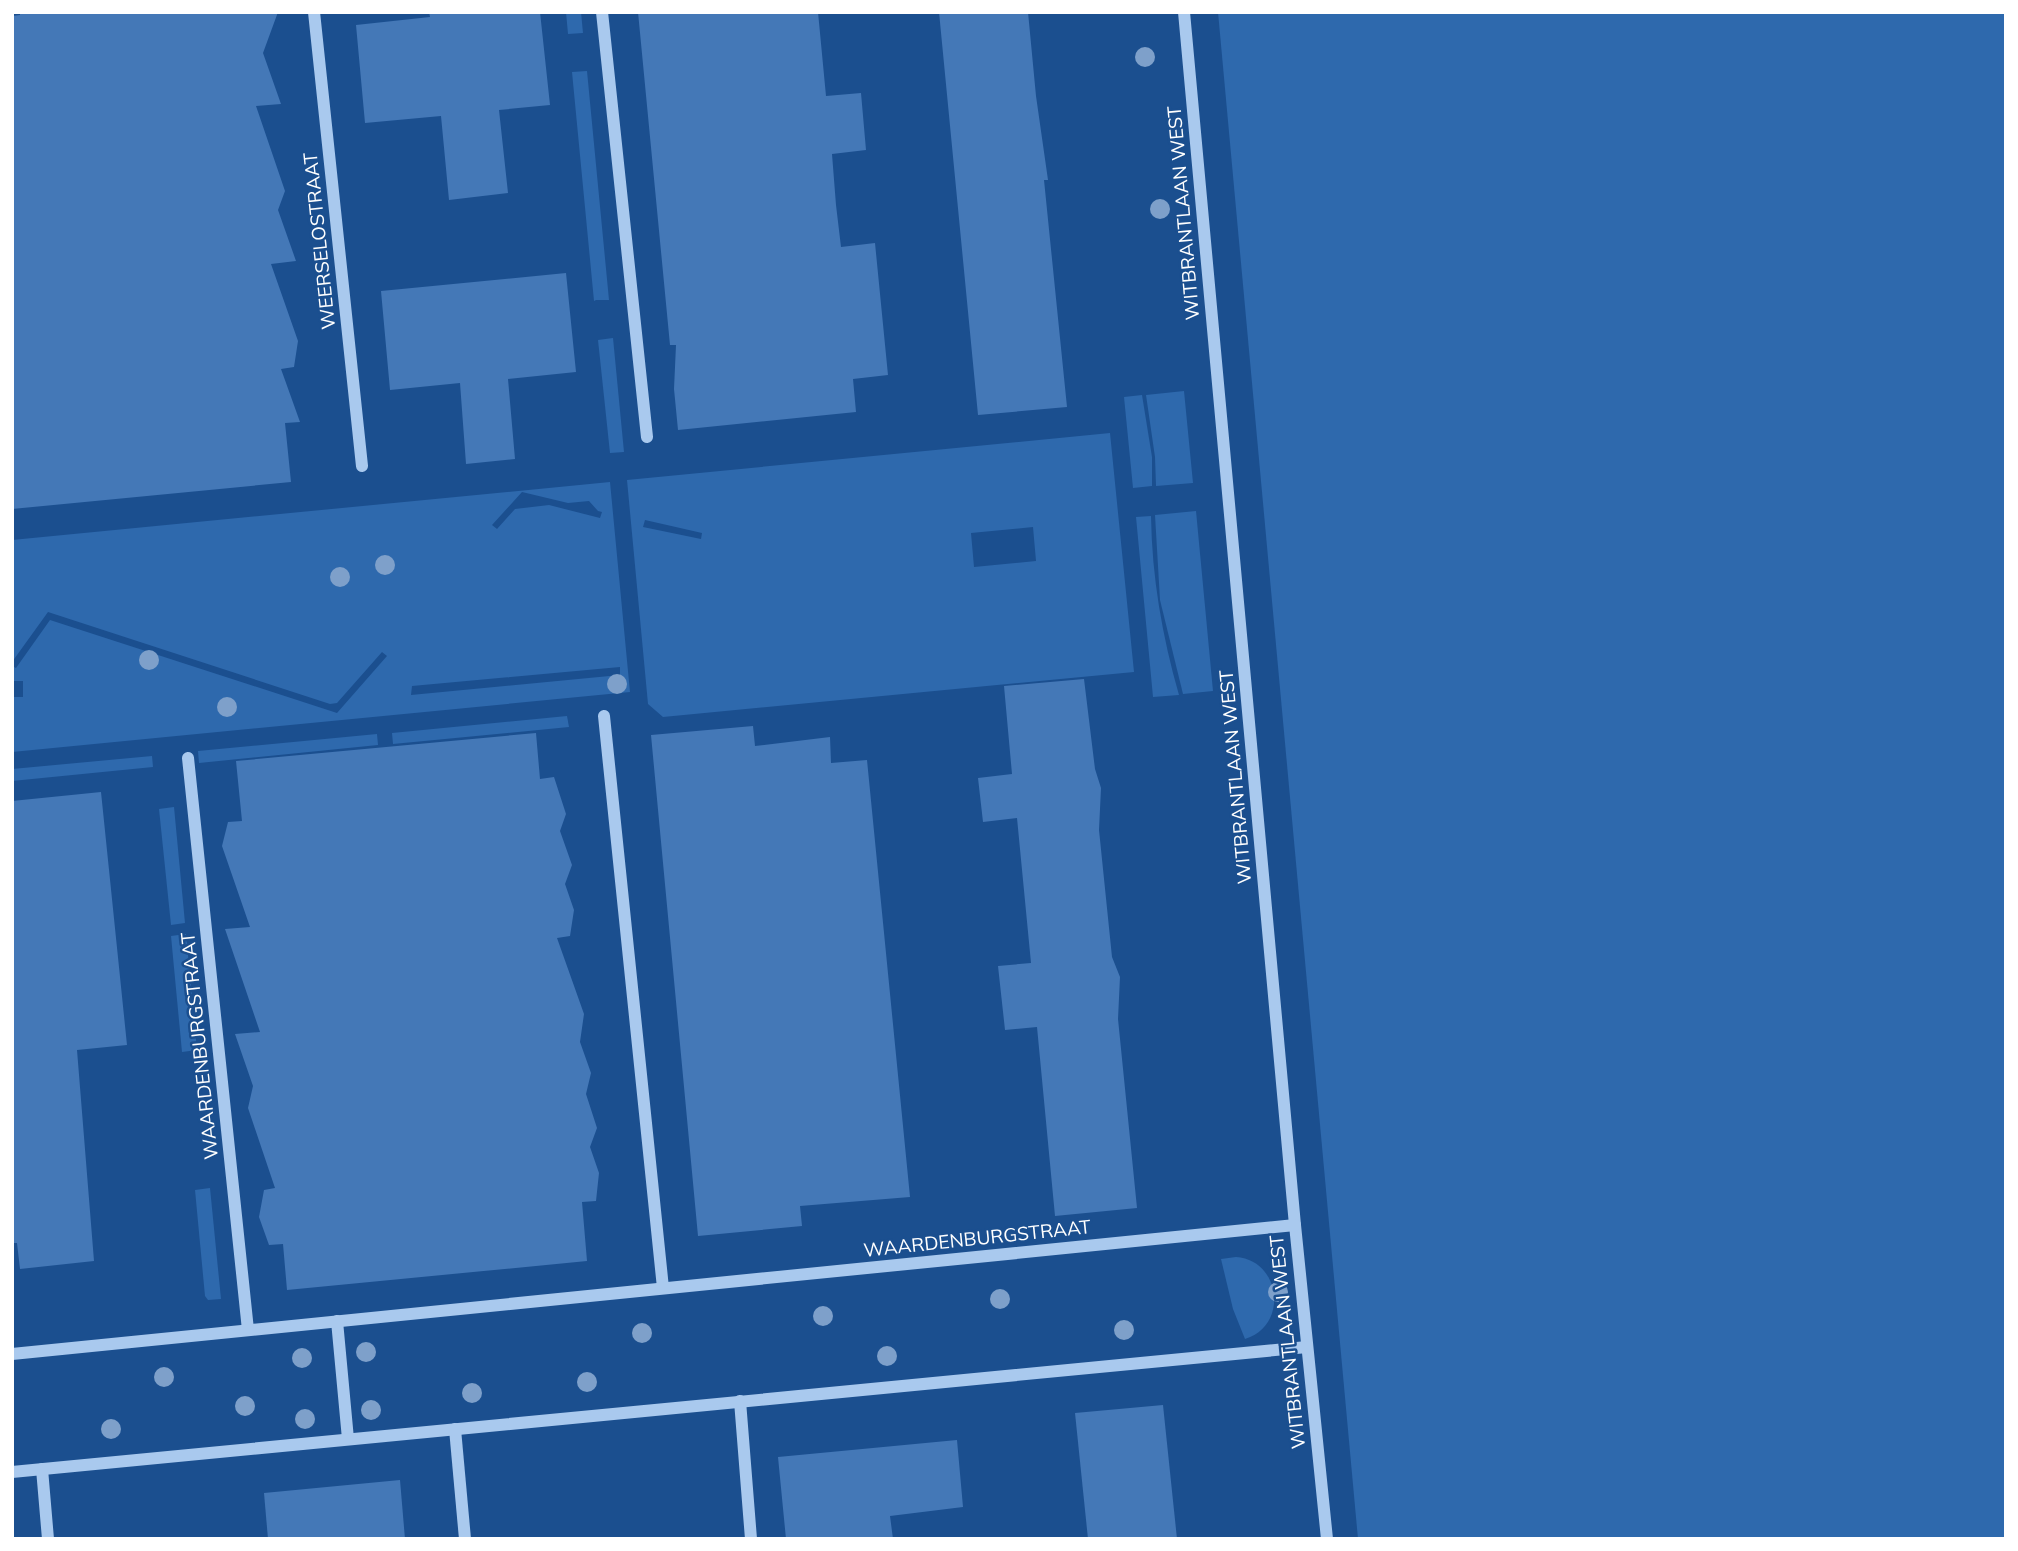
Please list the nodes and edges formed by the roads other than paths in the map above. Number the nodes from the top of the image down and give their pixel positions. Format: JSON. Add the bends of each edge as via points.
{"nodes":[{"id":1,"x":314,"y":12,"type":"edge"},
{"id":2,"x":602,"y":12,"type":"edge"},
{"id":3,"x":1184,"y":12,"type":"edge"},
{"id":4,"x":647,"y":437,"type":"dead end"},
{"id":5,"x":362,"y":466,"type":"dead end"},
{"id":6,"x":604,"y":716,"type":"dead end"},
{"id":7,"x":188,"y":758,"type":"dead end"},
{"id":8,"x":1295,"y":1226,"type":"junction"},
{"id":9,"x":663,"y":1288,"type":"junction"},
{"id":10,"x":337,"y":1321,"type":"junction"},
{"id":11,"x":248,"y":1330,"type":"junction"},
{"id":12,"x":1307,"y":1347,"type":"junction"},
{"id":13,"x":12,"y":1354,"type":"edge"},
{"id":14,"x":740,"y":1401,"type":"junction"},
{"id":15,"x":455,"y":1429,"type":"junction"},
{"id":16,"x":348,"y":1439,"type":"junction"},
{"id":17,"x":42,"y":1469,"type":"junction"},
{"id":18,"x":12,"y":1472,"type":"edge"},
{"id":19,"x":48,"y":1539,"type":"edge"},
{"id":20,"x":465,"y":1539,"type":"edge"},
{"id":21,"x":751,"y":1539,"type":"edge"},
{"id":22,"x":1327,"y":1539,"type":"edge"}],
"edges":[{"from":1,"to":5,"type":"street","name":"WEERSELOSTRAAT"},
{"from":2,"to":4,"type":"street"},
{"from":3,"to":8,"type":"street","name":"WITBRANTLAAN WEST"},
{"from":6,"to":9,"type":"street"},
{"from":7,"to":11,"type":"street","name":"WAARDENBURGSTRAAT"},
{"from":8,"to":9,"type":"street","name":"WAARDENBURGSTRAAT"},
{"from":8,"to":12,"type":"street","name":"WITBRANTLAAN WEST"},
{"from":9,"to":10,"type":"street","name":"WAARDENBURGSTRAAT"},
{"from":10,"to":11,"type":"street","name":"WAARDENBURGSTRAAT"},
{"from":10,"to":16,"type":"street"},
{"from":11,"to":13,"type":"street","name":"WAARDENBURGSTRAAT"},
{"from":12,"to":14,"type":"street"},
{"from":12,"to":22,"type":"street","name":"WITBRANTLAAN WEST"},
{"from":14,"to":15,"type":"street"},
{"from":14,"to":21,"type":"street"},
{"from":15,"to":16,"type":"street"},
{"from":15,"to":20,"type":"street"},
{"from":16,"to":17,"type":"street"},
{"from":17,"to":18,"type":"street"},
{"from":17,"to":19,"type":"street"}]}
